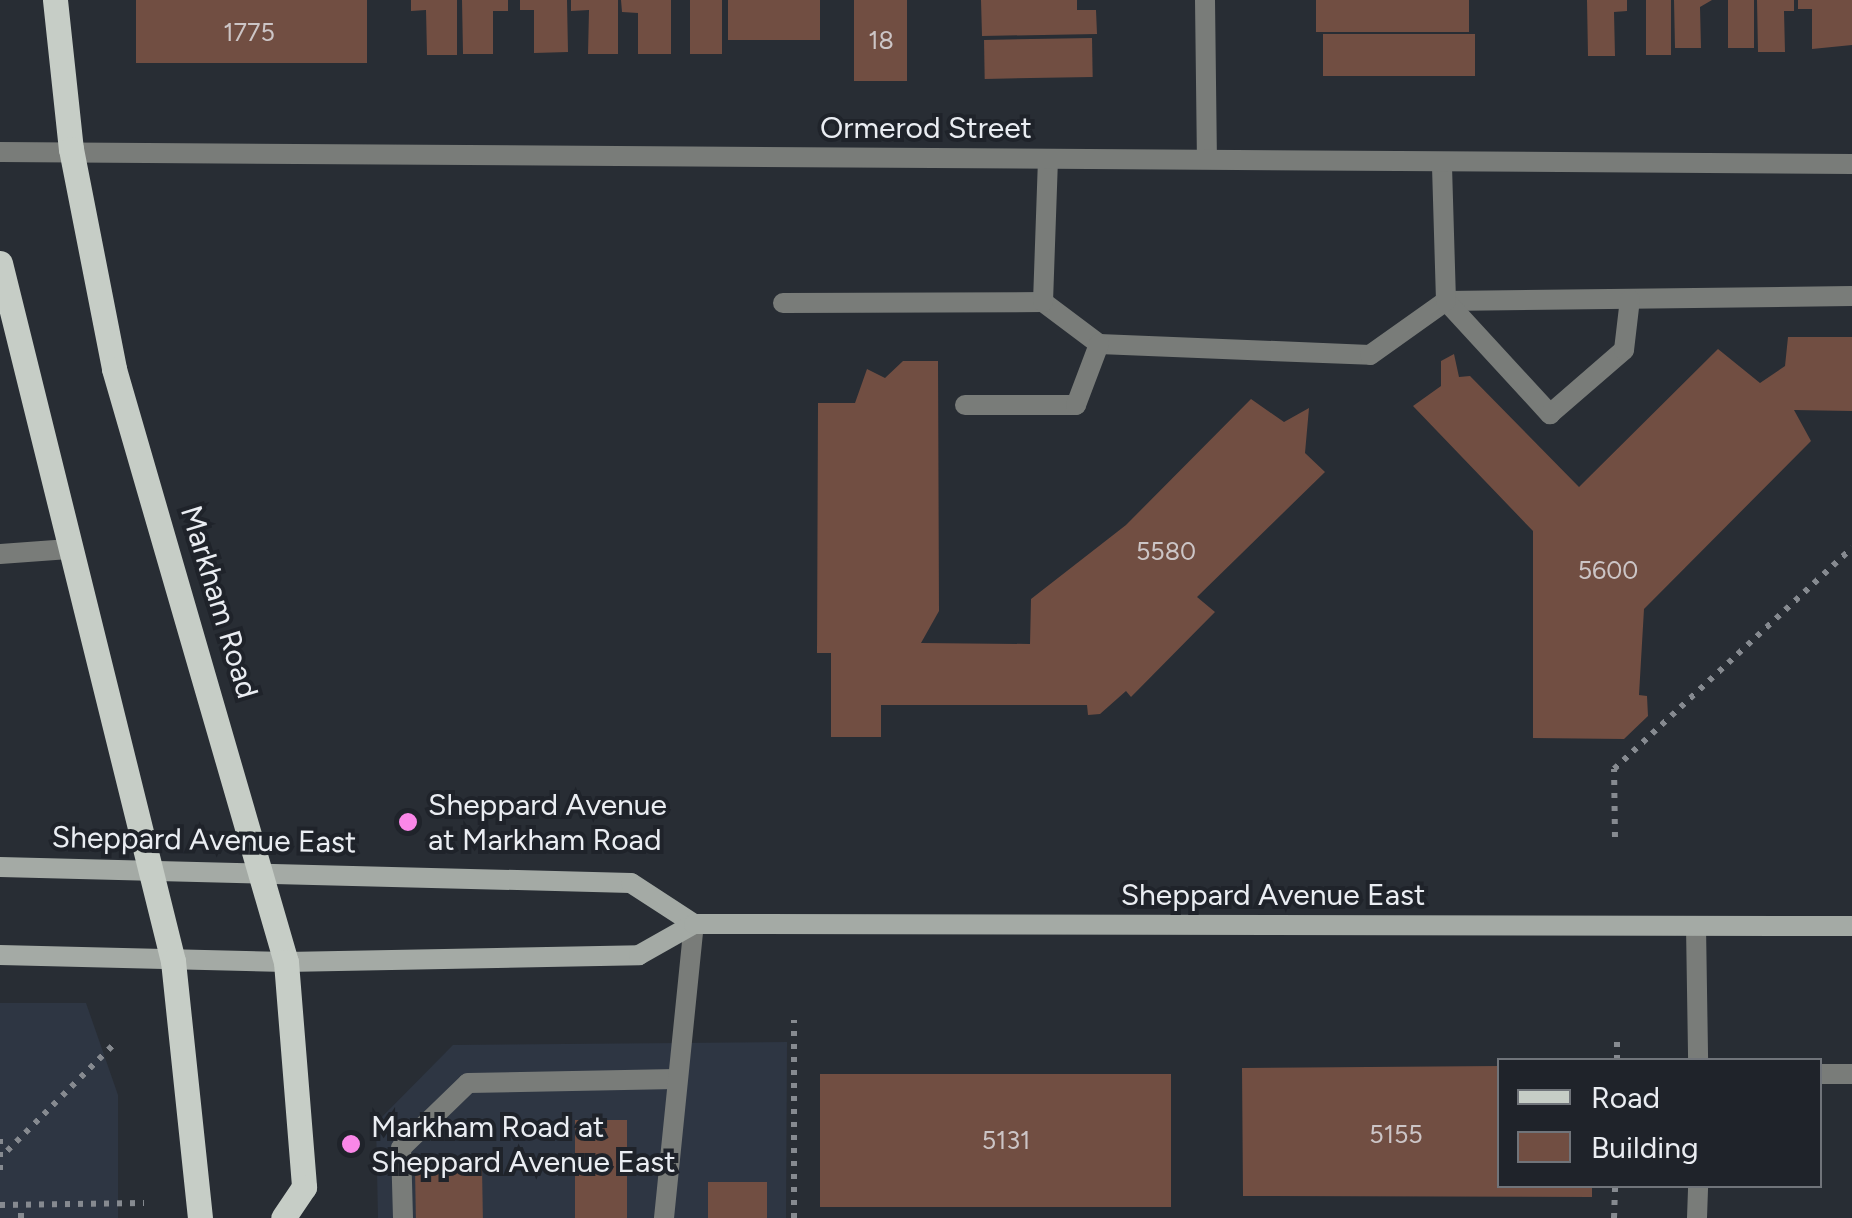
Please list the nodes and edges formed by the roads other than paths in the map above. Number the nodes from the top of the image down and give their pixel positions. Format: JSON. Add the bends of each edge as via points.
{"nodes":[{"id":1,"x":55,"y":0,"type":"edge"},
{"id":2,"x":1205,"y":0,"type":"edge"},
{"id":3,"x":71,"y":149,"type":"junction"},
{"id":4,"x":0,"y":152,"type":"edge"},
{"id":5,"x":1207,"y":157,"type":"junction"},
{"id":6,"x":1048,"y":158,"type":"junction"},
{"id":7,"x":1852,"y":164,"type":"edge"},
{"id":8,"x":1442,"y":166,"type":"junction"},
{"id":9,"x":0,"y":263,"type":"edge"},
{"id":10,"x":1852,"y":296,"type":"edge"},
{"id":11,"x":1630,"y":299,"type":"junction"},
{"id":12,"x":1446,"y":301,"type":"junction"},
{"id":13,"x":1042,"y":302,"type":"junction"},
{"id":14,"x":783,"y":304,"type":"dead end"},
{"id":15,"x":1100,"y":344,"type":"junction"},
{"id":16,"x":966,"y":405,"type":"dead end"},
{"id":17,"x":70,"y":549,"type":"junction"},
{"id":18,"x":0,"y":554,"type":"edge"},
{"id":19,"x":0,"y":867,"type":"edge"},
{"id":20,"x":154,"y":868,"type":"junction"},
{"id":21,"x":261,"y":868,"type":"junction"},
{"id":22,"x":694,"y":924,"type":"junction"},
{"id":23,"x":1696,"y":926,"type":"junction"},
{"id":24,"x":1852,"y":926,"type":"edge"},
{"id":25,"x":0,"y":954,"type":"edge"},
{"id":26,"x":173,"y":961,"type":"junction"},
{"id":27,"x":286,"y":962,"type":"junction"},
{"id":28,"x":1698,"y":1058,"type":"edge"},
{"id":29,"x":1822,"y":1074,"type":"edge"},
{"id":30,"x":1852,"y":1074,"type":"edge"},
{"id":31,"x":676,"y":1079,"type":"junction"},
{"id":32,"x":1698,"y":1188,"type":"edge"},
{"id":33,"x":200,"y":1218,"type":"edge"},
{"id":34,"x":283,"y":1218,"type":"edge"},
{"id":35,"x":403,"y":1218,"type":"edge"},
{"id":36,"x":664,"y":1218,"type":"edge"},
{"id":37,"x":1697,"y":1218,"type":"edge"}],
"edges":[{"from":1,"to":3,"type":"main road","name":"Markham Road"},
{"from":2,"to":5,"type":"street"},
{"from":3,"to":4,"type":"street","name":"Ormerod Street"},
{"from":3,"to":6,"type":"street","name":"Ormerod Street"},
{"from":3,"to":21,"type":"main road","name":"Markham Road","via":[[114,370]]},
{"from":5,"to":6,"type":"street","name":"Ormerod Street"},
{"from":5,"to":8,"type":"street","name":"Ormerod Street"},
{"from":6,"to":13,"type":"street"},
{"from":7,"to":8,"type":"street","name":"Ormerod Street"},
{"from":8,"to":12,"type":"street"},
{"from":9,"to":17,"type":"main road"},
{"from":10,"to":11,"type":"street"},
{"from":11,"to":12,"type":"street"},
{"from":11,"to":12,"type":"street","via":[[1624,350],[1550,414]]},
{"from":12,"to":15,"type":"street","via":[[1370,355]]},
{"from":13,"to":14,"type":"street"},
{"from":13,"to":15,"type":"street"},
{"from":15,"to":16,"type":"street","via":[[1076,406]]},
{"from":17,"to":18,"type":"street"},
{"from":17,"to":20,"type":"main road"},
{"from":19,"to":20,"type":"main road","name":"Sheppard Avenue East"},
{"from":20,"to":21,"type":"main road","name":"Sheppard Avenue East"},
{"from":20,"to":26,"type":"main road"},
{"from":21,"to":22,"type":"main road","name":"Sheppard Avenue East","via":[[631,883]]},
{"from":21,"to":27,"type":"main road","name":"Markham Road"},
{"from":22,"to":23,"type":"main road","name":"Sheppard Avenue East"},
{"from":22,"to":27,"type":"main road","name":"Sheppard Avenue East","via":[[639,955]]},
{"from":22,"to":31,"type":"street"},
{"from":23,"to":24,"type":"main road","name":"Sheppard Avenue East"},
{"from":23,"to":28,"type":"street"},
{"from":25,"to":26,"type":"main road","name":"Sheppard Avenue East"},
{"from":26,"to":27,"type":"main road","name":"Sheppard Avenue East"},
{"from":26,"to":33,"type":"main road"},
{"from":27,"to":34,"type":"main road","name":"Markham Road","via":[[304,1187]]},
{"from":29,"to":30,"type":"street"},
{"from":31,"to":35,"type":"street","via":[[468,1083],[401,1148]]},
{"from":31,"to":36,"type":"street"},
{"from":32,"to":37,"type":"street"}]}
